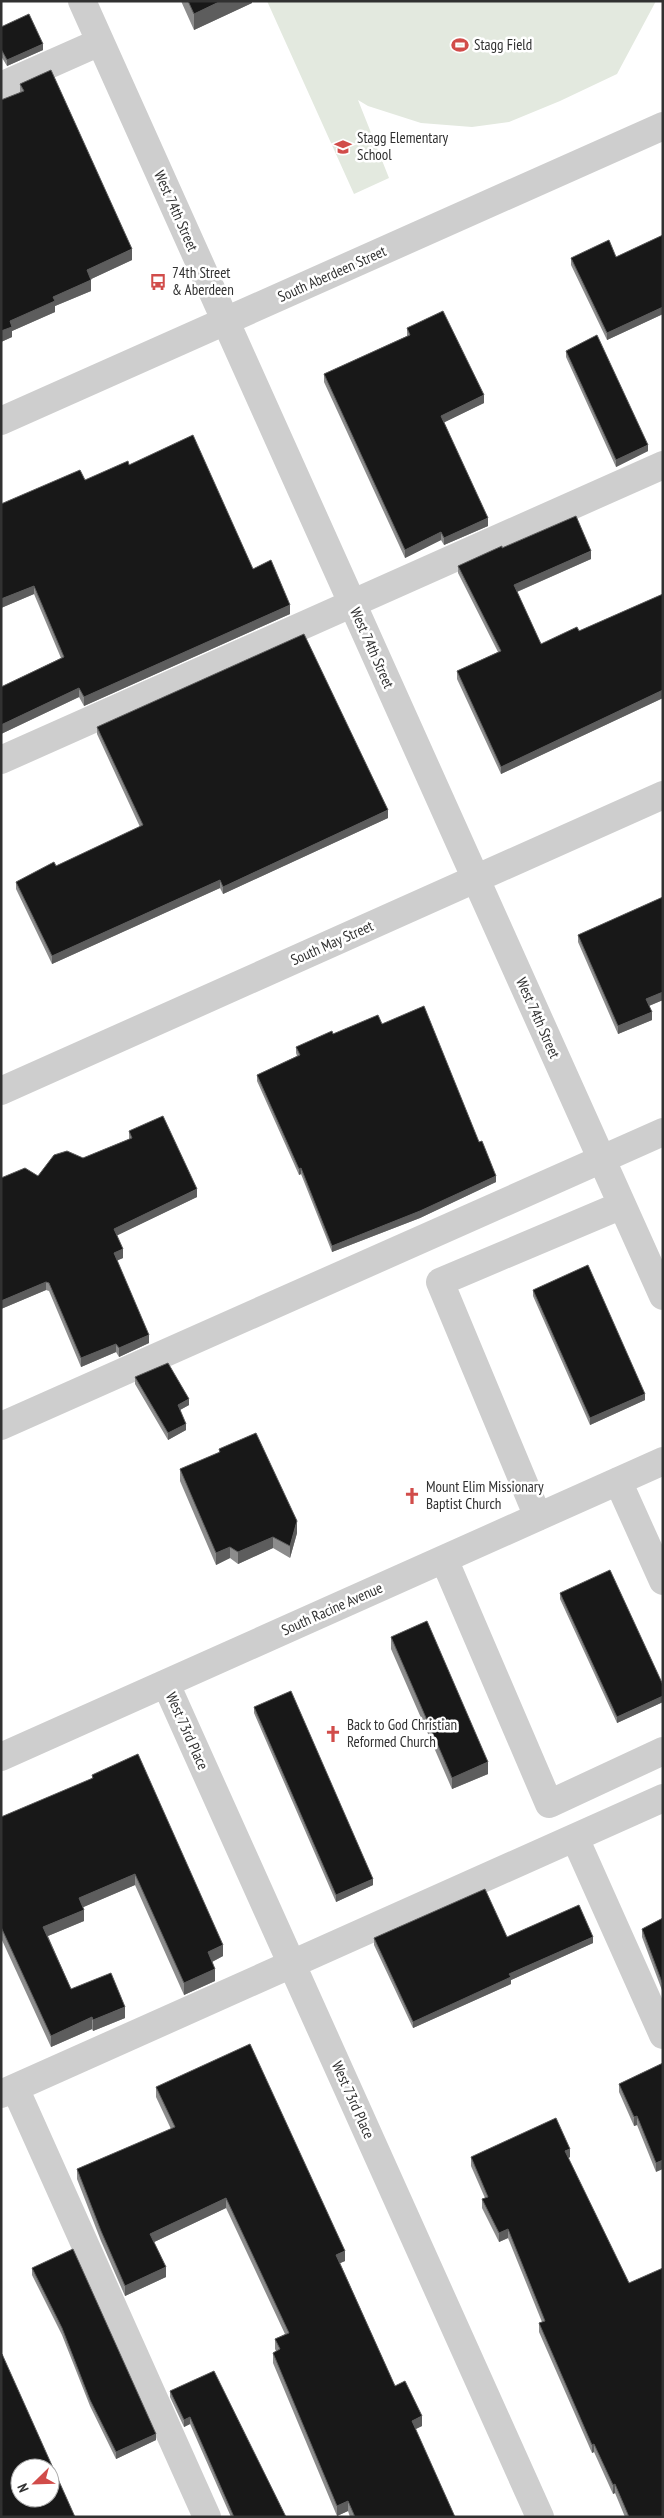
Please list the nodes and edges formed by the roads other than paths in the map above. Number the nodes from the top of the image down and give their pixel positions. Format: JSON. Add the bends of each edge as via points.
{"nodes":[{"id":1,"x":82,"y":1,"type":"edge"},
{"id":2,"x":100,"y":42,"type":"junction"},
{"id":3,"x":1,"y":86,"type":"edge"},
{"id":4,"x":663,"y":126,"type":"edge"},
{"id":5,"x":225,"y":322,"type":"junction"},
{"id":6,"x":1,"y":421,"type":"edge"},
{"id":7,"x":663,"y":465,"type":"edge"},
{"id":8,"x":353,"y":605,"type":"junction"},
{"id":9,"x":1,"y":760,"type":"edge"},
{"id":10,"x":663,"y":796,"type":"edge"},
{"id":11,"x":476,"y":879,"type":"junction"},
{"id":12,"x":1,"y":1091,"type":"edge"},
{"id":13,"x":663,"y":1132,"type":"edge"},
{"id":14,"x":602,"y":1158,"type":"junction"},
{"id":15,"x":622,"y":1205,"type":"junction"},
{"id":16,"x":663,"y":1296,"type":"edge"},
{"id":17,"x":1,"y":1426,"type":"edge"},
{"id":18,"x":663,"y":1461,"type":"edge"},
{"id":19,"x":618,"y":1481,"type":"junction"},
{"id":20,"x":538,"y":1517,"type":"junction"},
{"id":21,"x":444,"y":1559,"type":"junction"},
{"id":22,"x":663,"y":1581,"type":"edge"},
{"id":23,"x":166,"y":1684,"type":"junction"},
{"id":24,"x":663,"y":1751,"type":"edge"},
{"id":25,"x":1,"y":1757,"type":"edge"},
{"id":26,"x":663,"y":1798,"type":"edge"},
{"id":27,"x":575,"y":1838,"type":"junction"},
{"id":28,"x":292,"y":1964,"type":"junction"},
{"id":29,"x":663,"y":2035,"type":"edge"},
{"id":30,"x":8,"y":2092,"type":"edge"},
{"id":31,"x":207,"y":2517,"type":"edge"},
{"id":32,"x":540,"y":2517,"type":"edge"}],
"edges":[{"from":1,"to":2,"type":"street","name":"West 74th Street"},
{"from":2,"to":3,"type":"street"},
{"from":2,"to":5,"type":"street","name":"West 74th Street"},
{"from":4,"to":5,"type":"street","name":"South Aberdeen Street"},
{"from":5,"to":6,"type":"street","name":"South Aberdeen Street"},
{"from":5,"to":8,"type":"street","name":"West 74th Street"},
{"from":7,"to":8,"type":"street"},
{"from":8,"to":9,"type":"street"},
{"from":8,"to":11,"type":"street","name":"West 74th Street"},
{"from":10,"to":11,"type":"street","name":"South May Street"},
{"from":11,"to":12,"type":"street","name":"South May Street"},
{"from":11,"to":14,"type":"street","name":"West 74th Street"},
{"from":13,"to":14,"type":"street"},
{"from":14,"to":15,"type":"street","name":"West 74th Street"},
{"from":14,"to":17,"type":"street"},
{"from":15,"to":16,"type":"street","name":"West 74th Street"},
{"from":15,"to":20,"type":"street","via":[[440,1282]]},
{"from":18,"to":19,"type":"street","name":"South Racine Avenue"},
{"from":19,"to":20,"type":"street","name":"South Racine Avenue"},
{"from":19,"to":22,"type":"street"},
{"from":20,"to":21,"type":"street","name":"South Racine Avenue"},
{"from":21,"to":23,"type":"street","name":"South Racine Avenue"},
{"from":21,"to":24,"type":"street","via":[[549,1804]]},
{"from":23,"to":25,"type":"street","name":"South Racine Avenue"},
{"from":23,"to":28,"type":"street","name":"West 73rd Place"},
{"from":26,"to":27,"type":"street"},
{"from":27,"to":28,"type":"street"},
{"from":27,"to":29,"type":"street"},
{"from":28,"to":30,"type":"street"},
{"from":28,"to":32,"type":"street","name":"West 73rd Place"},
{"from":30,"to":31,"type":"street"}]}
